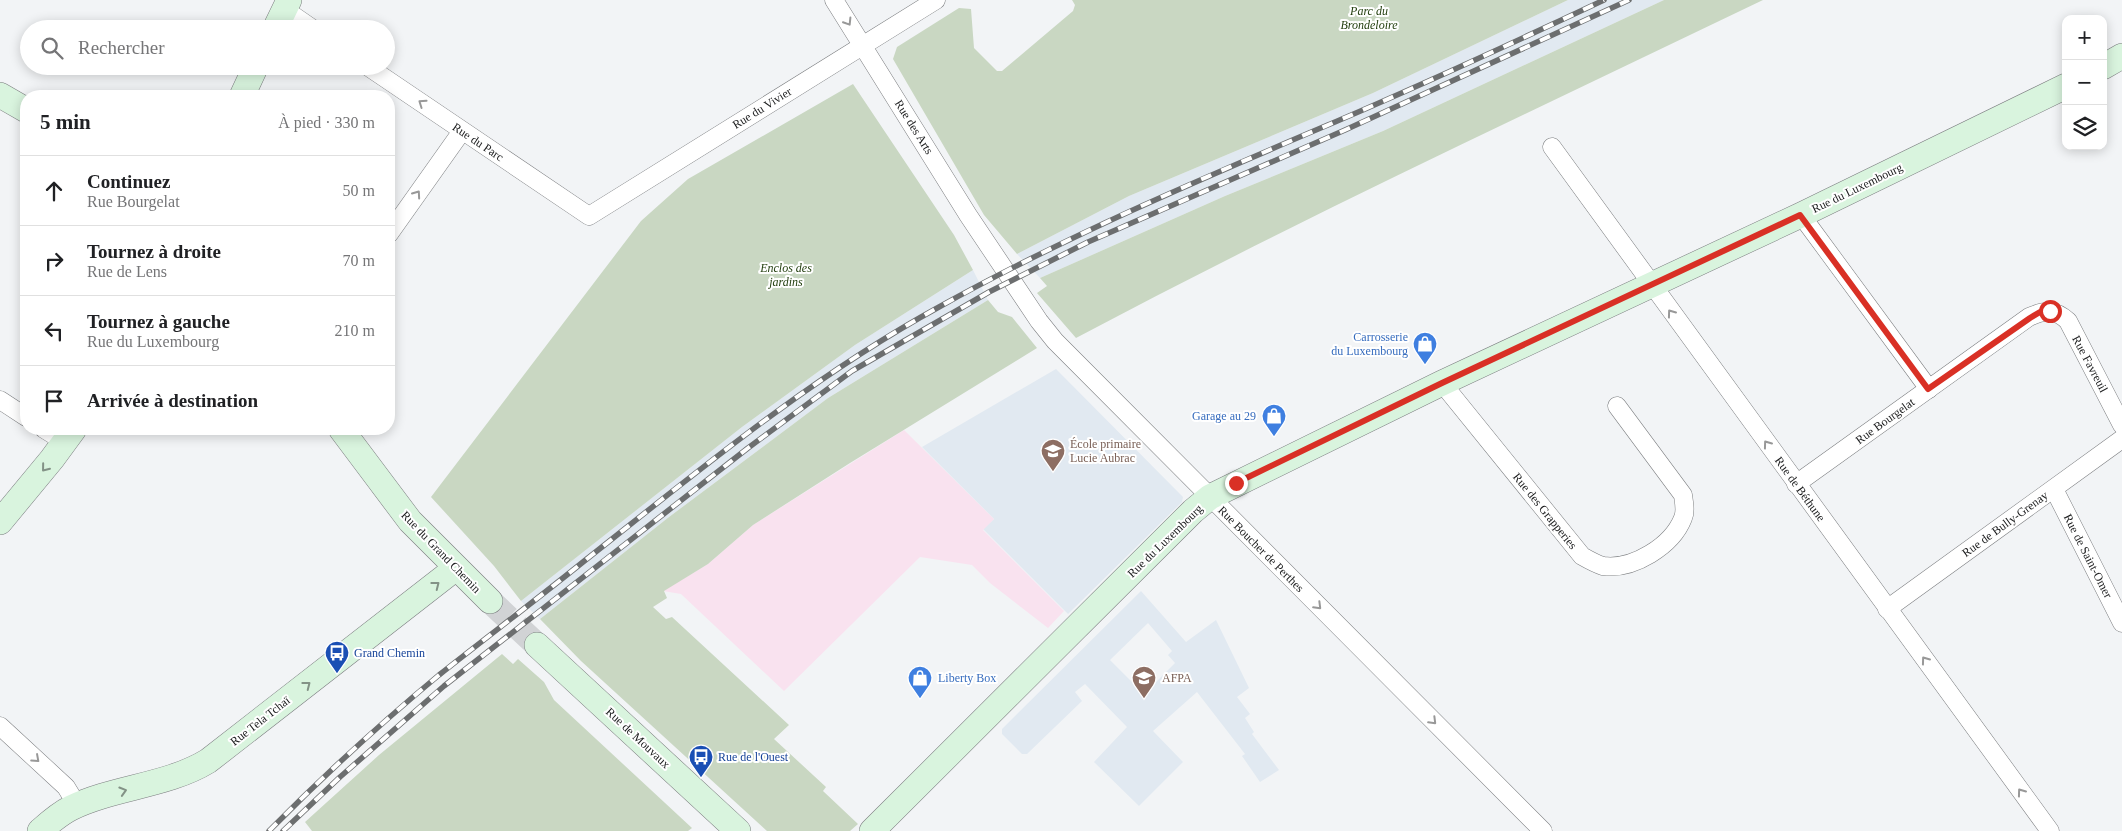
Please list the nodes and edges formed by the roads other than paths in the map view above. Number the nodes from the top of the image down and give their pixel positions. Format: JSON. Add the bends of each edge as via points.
{"nodes":[{"id":1,"x":834,"y":0,"type":"edge"},
{"id":2,"x":936,"y":0,"type":"edge"},
{"id":3,"x":283,"y":13,"type":"edge"},
{"id":4,"x":296,"y":20,"type":"edge"},
{"id":5,"x":862,"y":45,"type":"junction"},
{"id":6,"x":2122,"y":56,"type":"edge"},
{"id":7,"x":2107,"y":65,"type":"edge"},
{"id":8,"x":252,"y":75,"type":"edge"},
{"id":9,"x":381,"y":75,"type":"edge"},
{"id":10,"x":2062,"y":88,"type":"edge"},
{"id":11,"x":245,"y":90,"type":"edge"},
{"id":12,"x":0,"y":95,"type":"edge"},
{"id":13,"x":20,"y":107,"type":"edge"},
{"id":14,"x":462,"y":131,"type":"junction"},
{"id":15,"x":1552,"y":147,"type":"dead end"},
{"id":16,"x":1800,"y":215,"type":"junction"},
{"id":17,"x":589,"y":216,"type":"joint"},
{"id":18,"x":395,"y":226,"type":"edge"},
{"id":19,"x":995,"y":254,"type":"joint"},
{"id":20,"x":1650,"y":285,"type":"junction"},
{"id":21,"x":2050,"y":311,"type":"joint"},
{"id":22,"x":1442,"y":383,"type":"junction"},
{"id":23,"x":1928,"y":389,"type":"junction"},
{"id":24,"x":0,"y":400,"type":"edge"},
{"id":25,"x":1617,"y":406,"type":"dead end"},
{"id":26,"x":20,"y":413,"type":"edge"},
{"id":27,"x":2122,"y":425,"type":"edge"},
{"id":28,"x":345,"y":435,"type":"edge"},
{"id":29,"x":69,"y":436,"type":"edge"},
{"id":30,"x":2122,"y":439,"type":"edge"},
{"id":31,"x":1796,"y":484,"type":"junction"},
{"id":32,"x":2054,"y":488,"type":"junction"},
{"id":33,"x":1210,"y":497,"type":"junction"},
{"id":34,"x":0,"y":522,"type":"edge"},
{"id":35,"x":456,"y":568,"type":"junction"},
{"id":36,"x":490,"y":601,"type":"tunnel mouth"},
{"id":37,"x":1888,"y":609,"type":"junction"},
{"id":38,"x":2122,"y":623,"type":"edge"},
{"id":39,"x":537,"y":645,"type":"tunnel mouth"},
{"id":40,"x":0,"y":726,"type":"edge"},
{"id":41,"x":77,"y":806,"type":"junction"},
{"id":42,"x":40,"y":831,"type":"edge"},
{"id":43,"x":738,"y":831,"type":"edge"},
{"id":44,"x":872,"y":831,"type":"edge"},
{"id":45,"x":1543,"y":831,"type":"edge"},
{"id":46,"x":2050,"y":831,"type":"edge"}],
"edges":[{"from":1,"to":5,"type":"street","name":"Rue des Arts","one_way":true},
{"from":2,"to":5,"type":"street","name":"Rue du Vivier"},
{"from":3,"to":4,"type":"street"},
{"from":5,"to":17,"type":"street","name":"Rue du Vivier"},
{"from":5,"to":19,"type":"street","name":"Rue des Arts"},
{"from":6,"to":7,"type":"main road"},
{"from":8,"to":11,"type":"main road"},
{"from":14,"to":9,"type":"street","name":"Rue du Parc","one_way":true},
{"from":10,"to":16,"type":"main road","name":"Rue du Luxembourg"},
{"from":12,"to":13,"type":"main road"},
{"from":14,"to":17,"type":"street","name":"Rue du Parc"},
{"from":18,"to":14,"type":"street","one_way":true},
{"from":15,"to":20,"type":"street","name":"Rue de Béthune"},
{"from":16,"to":20,"type":"main road","name":"Rue du Luxembourg"},
{"from":16,"to":23,"type":"street"},
{"from":19,"to":33,"type":"street","name":"Rue Boucher de Perthes","via":[[1055,341]]},
{"from":20,"to":22,"type":"main road","name":"Rue du Luxembourg"},
{"from":31,"to":20,"type":"street","name":"Rue de Béthune","one_way":true},
{"from":21,"to":23,"type":"street","name":"Rue Bourgelat","via":[[2030,318]]},
{"from":21,"to":27,"type":"street","name":"Rue Favreuil","via":[[2060,313],[2068,321]]},
{"from":22,"to":25,"type":"street","name":"Rue des Grapperies","via":[[1582,556],[1603,566],[1627,564],[1646,556],[1670,538],[1684,518],[1683,495]]},
{"from":22,"to":33,"type":"main road","name":"Rue du Luxembourg"},
{"from":23,"to":31,"type":"street","name":"Rue Bourgelat"},
{"from":24,"to":26,"type":"street"},
{"from":28,"to":35,"type":"main road","name":"Rue du Grand Chemin","via":[[400,510]]},
{"from":29,"to":34,"type":"main road","one_way":true},
{"from":30,"to":32,"type":"street","name":"Rue de Bully-Grenay"},
{"from":31,"to":37,"type":"street","name":"Rue de Béthune"},
{"from":32,"to":37,"type":"street","name":"Rue de Bully-Grenay"},
{"from":32,"to":38,"type":"street","name":"Rue de Saint-Omer"},
{"from":33,"to":44,"type":"main road","name":"Rue du Luxembourg"},
{"from":33,"to":45,"type":"street","name":"Rue Boucher de Perthes","one_way":true},
{"from":35,"to":36,"type":"main road","name":"Rue du Grand Chemin"},
{"from":41,"to":35,"type":"main road","name":"Rue Tela Tchaï","one_way":true,"via":[[177,775],[208,761]]},
{"from":46,"to":37,"type":"street","name":"Rue de Béthune","one_way":true},
{"from":39,"to":43,"type":"main road","name":"Rue de Mouvaux"},
{"from":40,"to":41,"type":"street","one_way":true,"via":[[66,787]]},
{"from":41,"to":42,"type":"main road","name":"Rue Tela Tchaï"}]}
